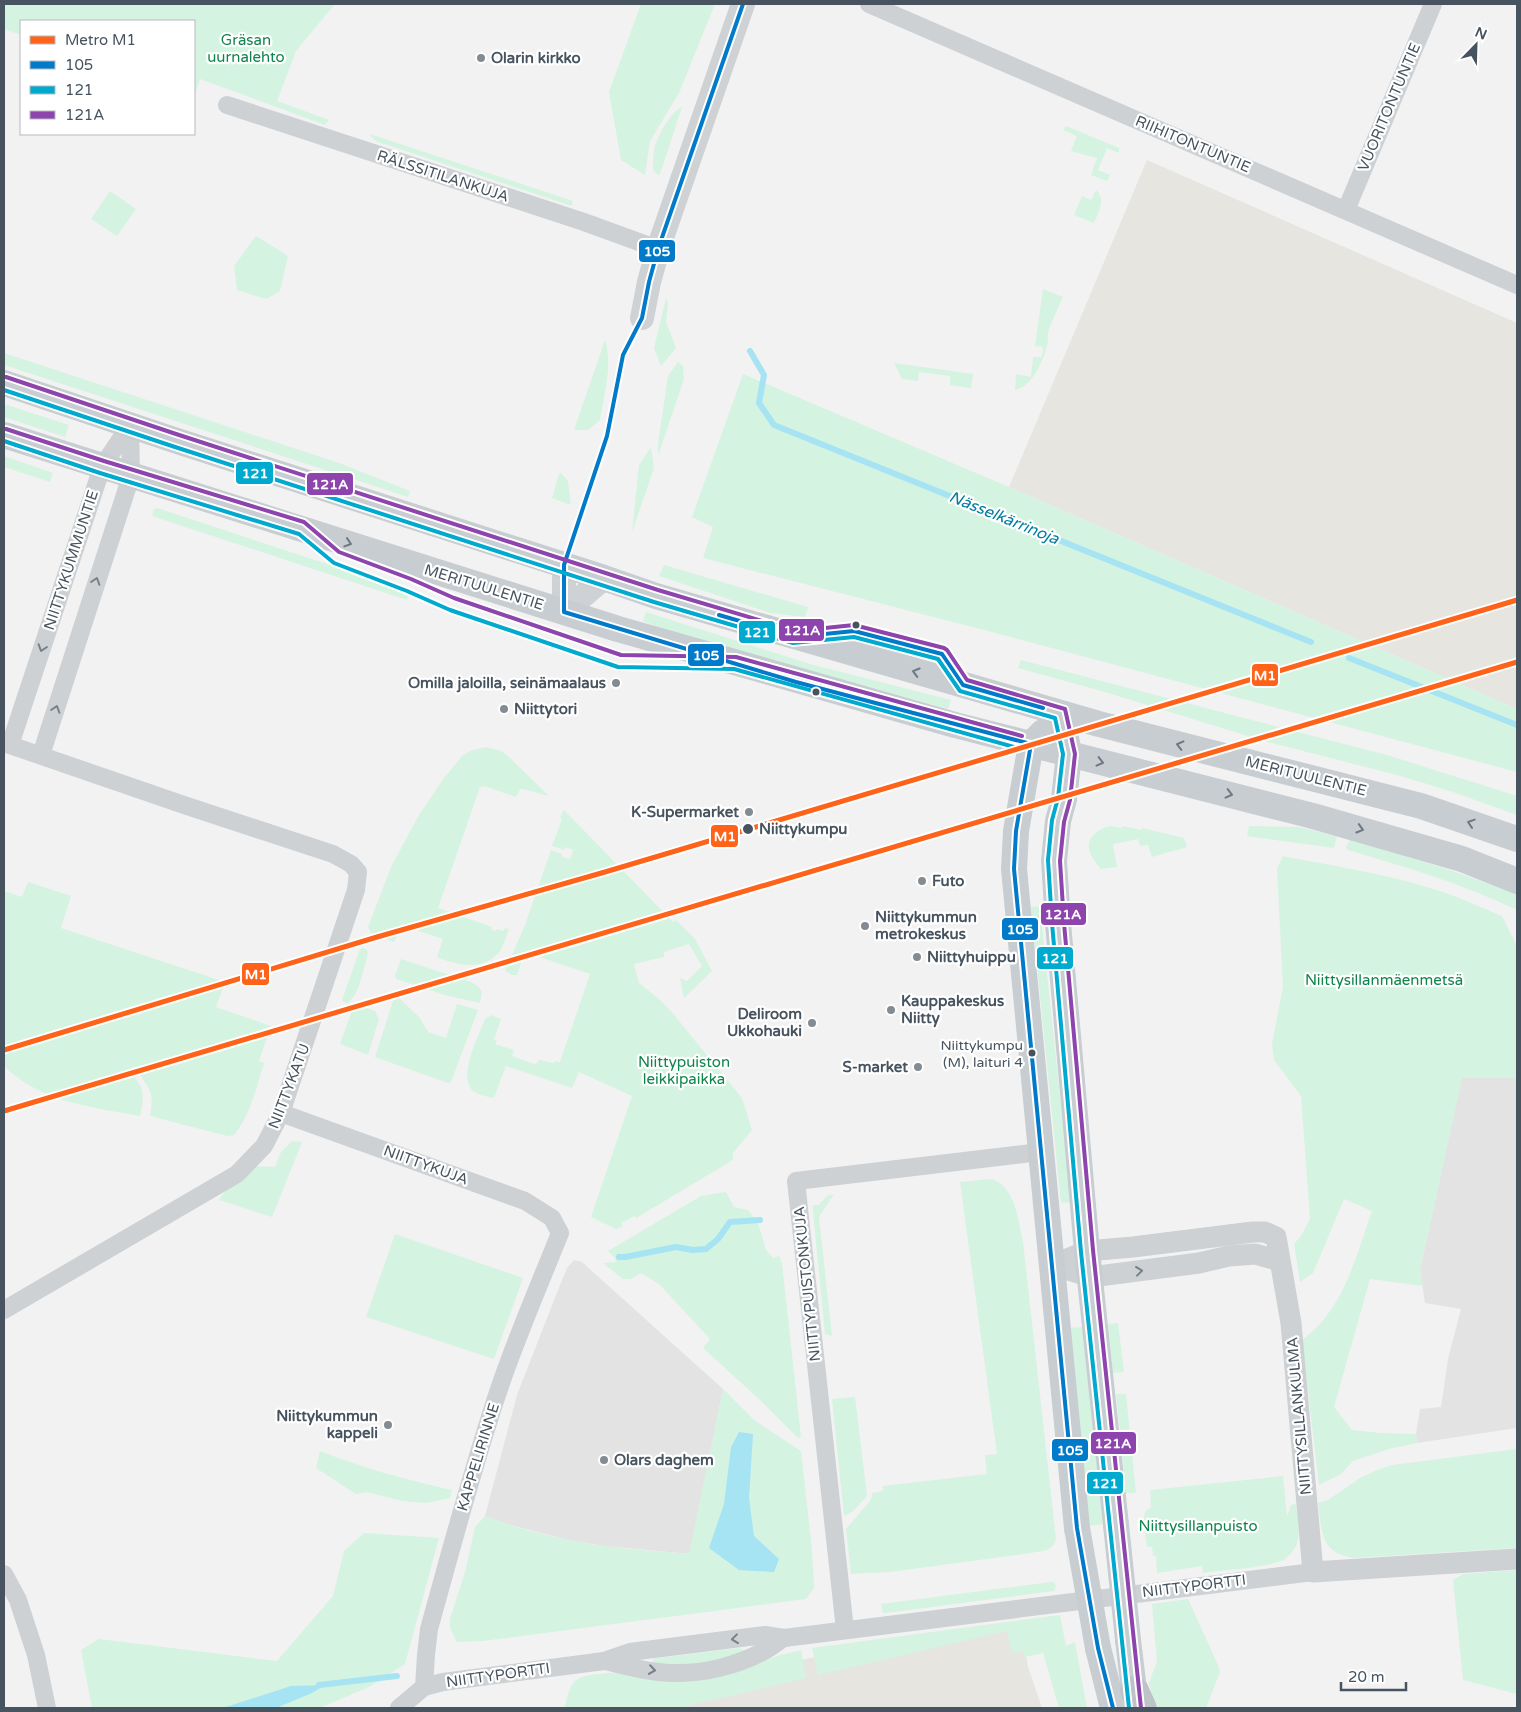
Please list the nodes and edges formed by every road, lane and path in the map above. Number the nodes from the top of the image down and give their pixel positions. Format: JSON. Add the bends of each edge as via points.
{"nodes":[{"id":1,"x":743,"y":4,"type":"edge"},
{"id":2,"x":869,"y":4,"type":"edge"},
{"id":3,"x":1433,"y":4,"type":"edge"},
{"id":4,"x":227,"y":105,"type":"dead end"},
{"id":5,"x":1346,"y":210,"type":"junction"},
{"id":6,"x":658,"y":249,"type":"junction"},
{"id":7,"x":1517,"y":285,"type":"edge"},
{"id":8,"x":642,"y":318,"type":"dead end"},
{"id":9,"x":4,"y":383,"type":"edge"},
{"id":10,"x":130,"y":425,"type":"junction"},
{"id":11,"x":4,"y":435,"type":"edge"},
{"id":12,"x":102,"y":467,"type":"junction"},
{"id":13,"x":130,"y":476,"type":"junction"},
{"id":14,"x":564,"y":565,"type":"junction"},
{"id":15,"x":604,"y":578,"type":"junction"},
{"id":16,"x":564,"y":612,"type":"junction"},
{"id":17,"x":1060,"y":713,"type":"junction"},
{"id":18,"x":7,"y":744,"type":"edge"},
{"id":19,"x":1031,"y":744,"type":"junction"},
{"id":20,"x":1069,"y":754,"type":"junction"},
{"id":21,"x":40,"y":756,"type":"junction"},
{"id":22,"x":136,"y":788,"type":"joint"},
{"id":23,"x":1517,"y":839,"type":"edge"},
{"id":24,"x":1517,"y":880,"type":"edge"},
{"id":25,"x":281,"y":1112,"type":"junction"},
{"id":26,"x":1040,"y":1152,"type":"junction"},
{"id":27,"x":560,"y":1233,"type":"joint"},
{"id":28,"x":1088,"y":1251,"type":"junction"},
{"id":29,"x":1280,"y":1261,"type":"junction"},
{"id":30,"x":1052,"y":1265,"type":"junction"},
{"id":31,"x":1091,"y":1277,"type":"junction"},
{"id":32,"x":4,"y":1310,"type":"edge"},
{"id":33,"x":1517,"y":1559,"type":"edge"},
{"id":34,"x":1313,"y":1572,"type":"junction"},
{"id":35,"x":4,"y":1574,"type":"edge"},
{"id":36,"x":845,"y":1630,"type":"junction"},
{"id":37,"x":784,"y":1638,"type":"junction"},
{"id":38,"x":604,"y":1661,"type":"junction"},
{"id":39,"x":424,"y":1687,"type":"junction"},
{"id":40,"x":1137,"y":1702,"type":"edge"},
{"id":41,"x":404,"y":1706,"type":"edge"},
{"id":42,"x":48,"y":1708,"type":"edge"},
{"id":43,"x":1113,"y":1708,"type":"edge"}],
"edges":[{"from":1,"to":6,"type":"main road"},
{"from":2,"to":5,"type":"street","name":"RIIHITONTUNTIE"},
{"from":3,"to":5,"type":"street","name":"VUORITONTUNTIE"},
{"from":4,"to":6,"type":"street","name":"RÄLSSITILANKUJA"},
{"from":5,"to":7,"type":"street","name":"RIIHITONTUNTIE"},
{"from":6,"to":8,"type":"main road"},
{"from":9,"to":10,"type":"main road","name":"MERITUULENTIE"},
{"from":10,"to":12,"type":"street","name":"NIITTYKUMMUNTIE"},
{"from":10,"to":13,"type":"street","name":"NIITTYKUMMUNTIE"},
{"from":10,"to":14,"type":"main road","name":"MERITUULENTIE"},
{"from":11,"to":12,"type":"main road","name":"MERITUULENTIE"},
{"from":12,"to":13,"type":"main road","name":"MERITUULENTIE"},
{"from":12,"to":18,"type":"street","name":"NIITTYKUMMUNTIE","one_way":true},
{"from":13,"to":16,"type":"main road","name":"MERITUULENTIE","one_way":true},
{"from":21,"to":13,"type":"street","name":"NIITTYKUMMUNTIE","one_way":true},
{"from":14,"to":15,"type":"main road","name":"MERITUULENTIE"},
{"from":14,"to":16,"type":"main road"},
{"from":15,"to":16,"type":"main road"},
{"from":17,"to":15,"type":"main road","name":"MERITUULENTIE","one_way":true,"via":[[674,602]]},
{"from":16,"to":19,"type":"main road","name":"MERITUULENTIE","via":[[853,697]]},
{"from":17,"to":19,"type":"main road"},
{"from":17,"to":20,"type":"main road"},
{"from":23,"to":17,"type":"main road","name":"MERITUULENTIE","one_way":true,"via":[[1421,806]]},
{"from":18,"to":21,"type":"street","name":"NIITTYKUMMUNTIE"},
{"from":19,"to":20,"type":"main road","name":"MERITUULENTIE"},
{"from":19,"to":26,"type":"main road","via":[[1016,831],[1014,869]]},
{"from":20,"to":24,"type":"main road","name":"MERITUULENTIE","one_way":true,"via":[[1313,816],[1462,859]]},
{"from":20,"to":28,"type":"main road","via":[[1054,861]]},
{"from":21,"to":22,"type":"street","name":"NIITTYKUMMUNTIE"},
{"from":22,"to":25,"type":"street","name":"NIITTYKATU","via":[[333,854],[358,872],[356,890]]},
{"from":25,"to":27,"type":"street","name":"NIITTYKUJA","via":[[524,1201],[552,1218]]},
{"from":25,"to":32,"type":"street","name":"NIITTYKATU","via":[[264,1146],[237,1174]]},
{"from":26,"to":30,"type":"main road"},
{"from":26,"to":36,"type":"street","name":"NIITTYPUISTONKUJA","via":[[796,1181]]},
{"from":27,"to":39,"type":"street","name":"KAPPELIRINNE","via":[[498,1391],[480,1448],[429,1629]]},
{"from":28,"to":29,"type":"street","name":"NIITTYSILLANKULMA","via":[[1265,1232],[1276,1237]]},
{"from":28,"to":30,"type":"street","name":"NIITTYSILLANKULMA"},
{"from":28,"to":31,"type":"main road"},
{"from":31,"to":29,"type":"street","one_way":true,"via":[[1229,1256],[1256,1254]]},
{"from":29,"to":34,"type":"street","name":"NIITTYSILLANKULMA","via":[[1291,1324]]},
{"from":30,"to":31,"type":"street"},
{"from":30,"to":43,"type":"main road","bridge":true,"via":[[1077,1528],[1098,1648]]},
{"from":31,"to":40,"type":"main road","bridge":true},
{"from":33,"to":34,"type":"street","name":"NIITTYPORTTI"},
{"from":34,"to":36,"type":"street","name":"NIITTYPORTTI"},
{"from":35,"to":42,"type":"street","via":[[21,1609]]},
{"from":36,"to":37,"type":"street","name":"NIITTYPORTTI"},
{"from":37,"to":38,"type":"street","name":"NIITTYPORTTI","one_way":true,"via":[[765,1635],[659,1648],[630,1652]]},
{"from":38,"to":37,"type":"street","name":"NIITTYPORTTI","one_way":true,"via":[[674,1673],[706,1671],[765,1651]]},
{"from":38,"to":39,"type":"street","name":"NIITTYPORTTI"},
{"from":39,"to":41,"type":"street","name":"NIITTYPORTTI"}]}
